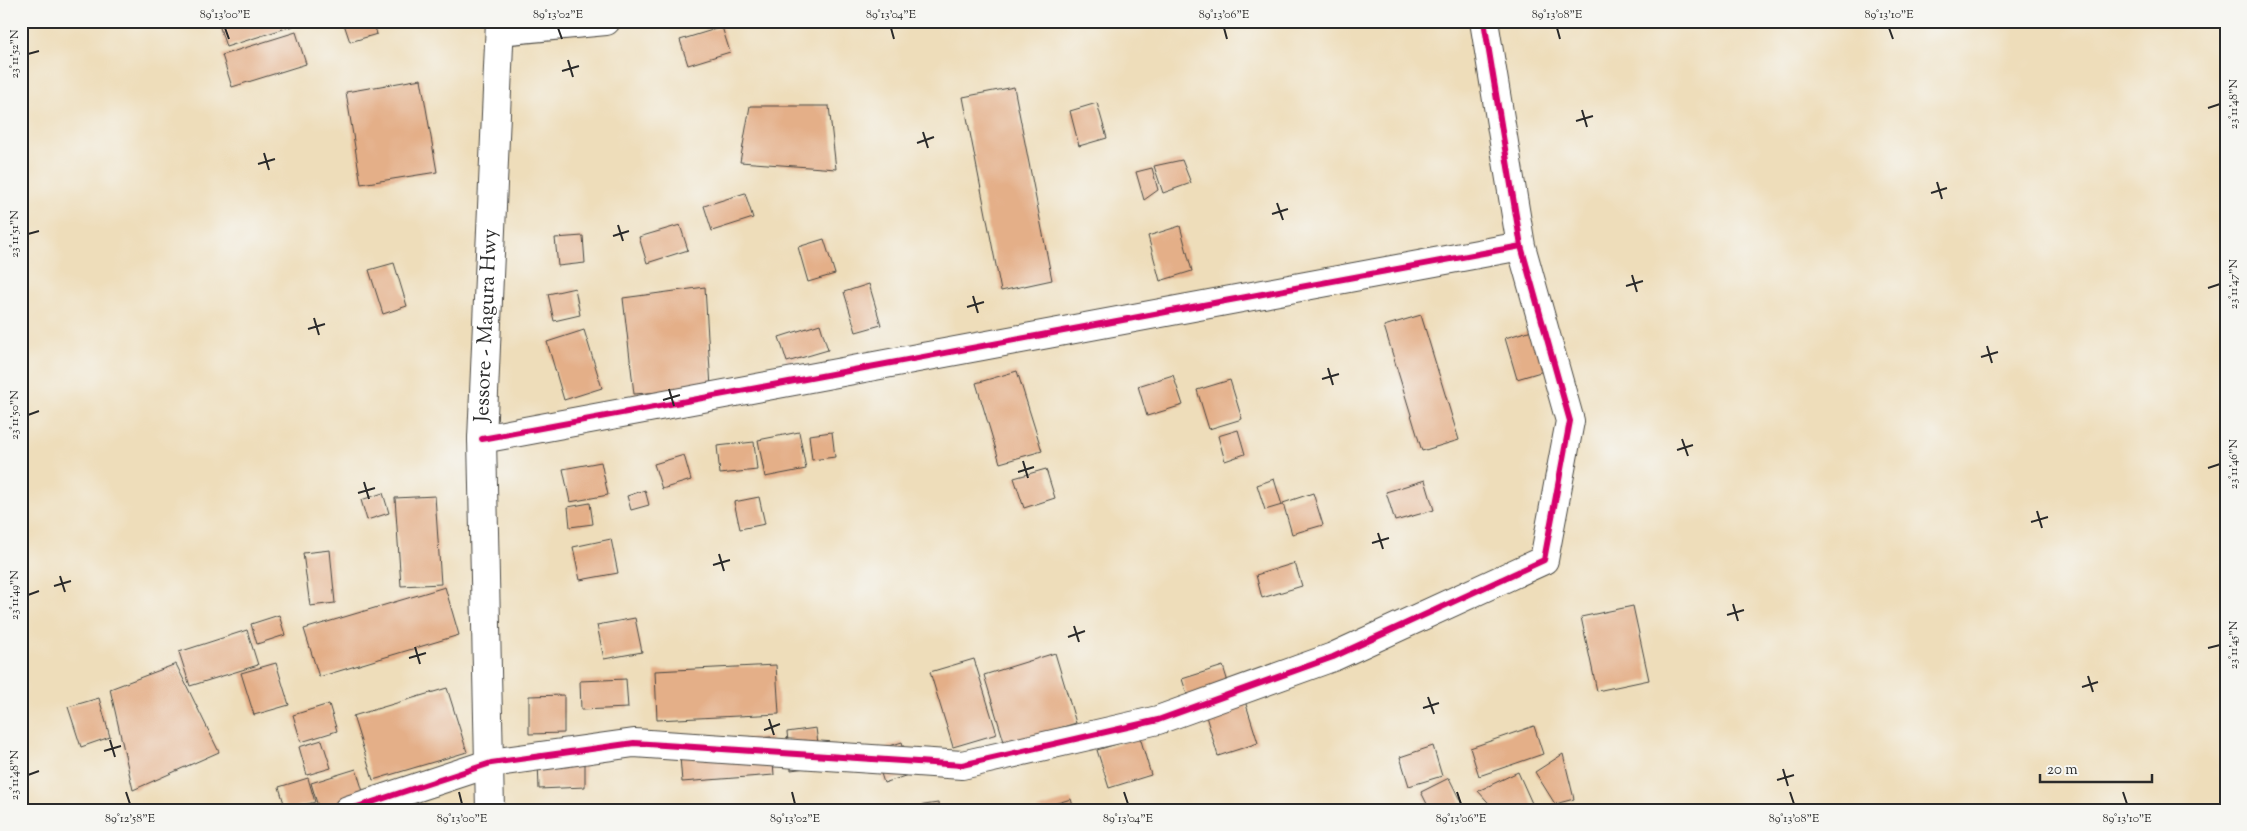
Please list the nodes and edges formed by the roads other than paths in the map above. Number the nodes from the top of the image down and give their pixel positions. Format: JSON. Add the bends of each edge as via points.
{"nodes":[{"id":1,"x":606,"y":21,"type":"edge"},
{"id":2,"x":1484,"y":21,"type":"edge"},
{"id":3,"x":500,"y":26,"type":"edge"},
{"id":4,"x":1521,"y":246,"type":"junction"},
{"id":5,"x":482,"y":439,"type":"junction"},
{"id":6,"x":491,"y":763,"type":"junction"},
{"id":7,"x":348,"y":810,"type":"edge"},
{"id":8,"x":490,"y":810,"type":"edge"}],
"edges":[{"from":1,"to":3,"type":"main road"},
{"from":2,"to":4,"type":"main road"},
{"from":3,"to":5,"type":"main road","name":"Jessore - Magura Hwy"},
{"from":4,"to":5,"type":"main road"},
{"from":4,"to":6,"type":"main road","via":[[1570,421],[1544,560],[1332,657],[1168,716],[962,765],[634,743]]},
{"from":5,"to":6,"type":"main road","name":"Jessore - Magura Hwy"},
{"from":6,"to":7,"type":"main road"},
{"from":6,"to":8,"type":"main road","name":"Jessore - Magura Hwy"}]}
